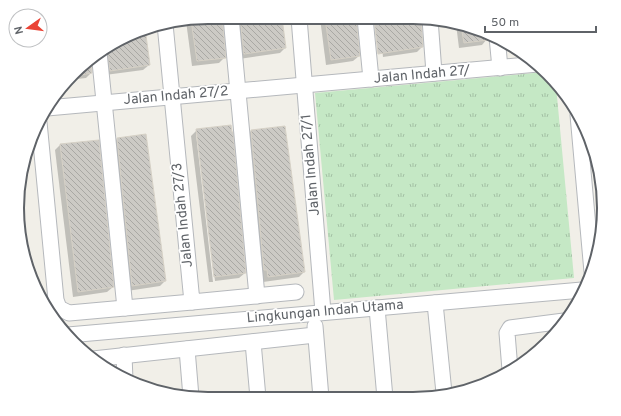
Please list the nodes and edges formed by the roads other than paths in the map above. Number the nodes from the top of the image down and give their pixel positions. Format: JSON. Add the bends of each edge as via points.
{"nodes":[{"id":1,"x":232,"y":24,"type":"edge"},
{"id":2,"x":300,"y":24,"type":"edge"},
{"id":3,"x":366,"y":24,"type":"edge"},
{"id":4,"x":430,"y":25,"type":"edge"},
{"id":5,"x":165,"y":29,"type":"edge"},
{"id":6,"x":498,"y":45,"type":"edge"},
{"id":7,"x":100,"y":59,"type":"edge"},
{"id":8,"x":528,"y":65,"type":"edge"},
{"id":9,"x":500,"y":68,"type":"junction"},
{"id":10,"x":434,"y":74,"type":"junction"},
{"id":11,"x":371,"y":79,"type":"junction"},
{"id":12,"x":305,"y":85,"type":"junction"},
{"id":13,"x":238,"y":91,"type":"junction"},
{"id":14,"x":172,"y":97,"type":"junction"},
{"id":15,"x":104,"y":103,"type":"junction"},
{"id":16,"x":54,"y":107,"type":"edge"},
{"id":17,"x":579,"y":130,"type":"edge"},
{"id":18,"x":40,"y":133,"type":"edge"},
{"id":19,"x":591,"y":257,"type":"edge"},
{"id":20,"x":577,"y":290,"type":"edge"},
{"id":21,"x":296,"y":292,"type":"dead end"},
{"id":22,"x":257,"y":296,"type":"junction"},
{"id":23,"x":192,"y":302,"type":"junction"},
{"id":24,"x":435,"y":302,"type":"junction"},
{"id":25,"x":125,"y":308,"type":"junction"},
{"id":26,"x":377,"y":308,"type":"junction"},
{"id":27,"x":319,"y":313,"type":"junction"},
{"id":28,"x":557,"y":322,"type":"edge"},
{"id":29,"x":75,"y":334,"type":"edge"},
{"id":30,"x":316,"y":335,"type":"junction"},
{"id":31,"x":253,"y":342,"type":"junction"},
{"id":32,"x":187,"y":349,"type":"junction"},
{"id":33,"x":124,"y":355,"type":"junction"},
{"id":34,"x":102,"y":358,"type":"edge"},
{"id":35,"x":510,"y":364,"type":"edge"},
{"id":36,"x":125,"y":372,"type":"edge"},
{"id":37,"x":444,"y":389,"type":"edge"},
{"id":38,"x":191,"y":391,"type":"edge"},
{"id":39,"x":257,"y":392,"type":"edge"},
{"id":40,"x":321,"y":392,"type":"edge"},
{"id":41,"x":384,"y":392,"type":"edge"}],
"edges":[{"from":1,"to":13,"type":"street"},
{"from":2,"to":12,"type":"street","name":"Jalan Indah 27/1"},
{"from":3,"to":11,"type":"street"},
{"from":4,"to":10,"type":"street"},
{"from":5,"to":14,"type":"street","name":"Jalan Indah 27/3"},
{"from":6,"to":9,"type":"street"},
{"from":7,"to":15,"type":"street"},
{"from":8,"to":9,"type":"street","name":"Jalan Indah 27/"},
{"from":9,"to":10,"type":"street","name":"Jalan Indah 27/"},
{"from":10,"to":11,"type":"street","name":"Jalan Indah 27/"},
{"from":11,"to":12,"type":"street","name":"Jalan Indah 27/"},
{"from":12,"to":13,"type":"street","name":"Jalan Indah 27/2"},
{"from":12,"to":27,"type":"street","name":"Jalan Indah 27/1"},
{"from":13,"to":14,"type":"street","name":"Jalan Indah 27/2"},
{"from":13,"to":22,"type":"street"},
{"from":14,"to":15,"type":"street","name":"Jalan Indah 27/2"},
{"from":14,"to":23,"type":"street","name":"Jalan Indah 27/3"},
{"from":15,"to":16,"type":"street","name":"Jalan Indah 27/2"},
{"from":15,"to":25,"type":"street"},
{"from":17,"to":19,"type":"street"},
{"from":18,"to":25,"type":"street","via":[[56,300],[60,308],[69,313]]},
{"from":20,"to":24,"type":"street","name":"Lingkungan Indah Utama"},
{"from":21,"to":22,"type":"street"},
{"from":22,"to":23,"type":"street"},
{"from":23,"to":25,"type":"street"},
{"from":24,"to":26,"type":"street","name":"Lingkungan Indah Utama"},
{"from":24,"to":37,"type":"street"},
{"from":26,"to":27,"type":"street","name":"Lingkungan Indah Utama"},
{"from":26,"to":41,"type":"street"},
{"from":27,"to":29,"type":"street","name":"Lingkungan Indah Utama"},
{"from":27,"to":30,"type":"street","name":"Jalan Indah 27/1"},
{"from":28,"to":35,"type":"street","via":[[510,328],[507,333]]},
{"from":30,"to":31,"type":"street"},
{"from":30,"to":40,"type":"street","name":"Jalan Indah 27/1"},
{"from":31,"to":32,"type":"street"},
{"from":31,"to":39,"type":"street"},
{"from":32,"to":33,"type":"street"},
{"from":32,"to":38,"type":"street"},
{"from":33,"to":34,"type":"street"},
{"from":33,"to":36,"type":"street"}]}
